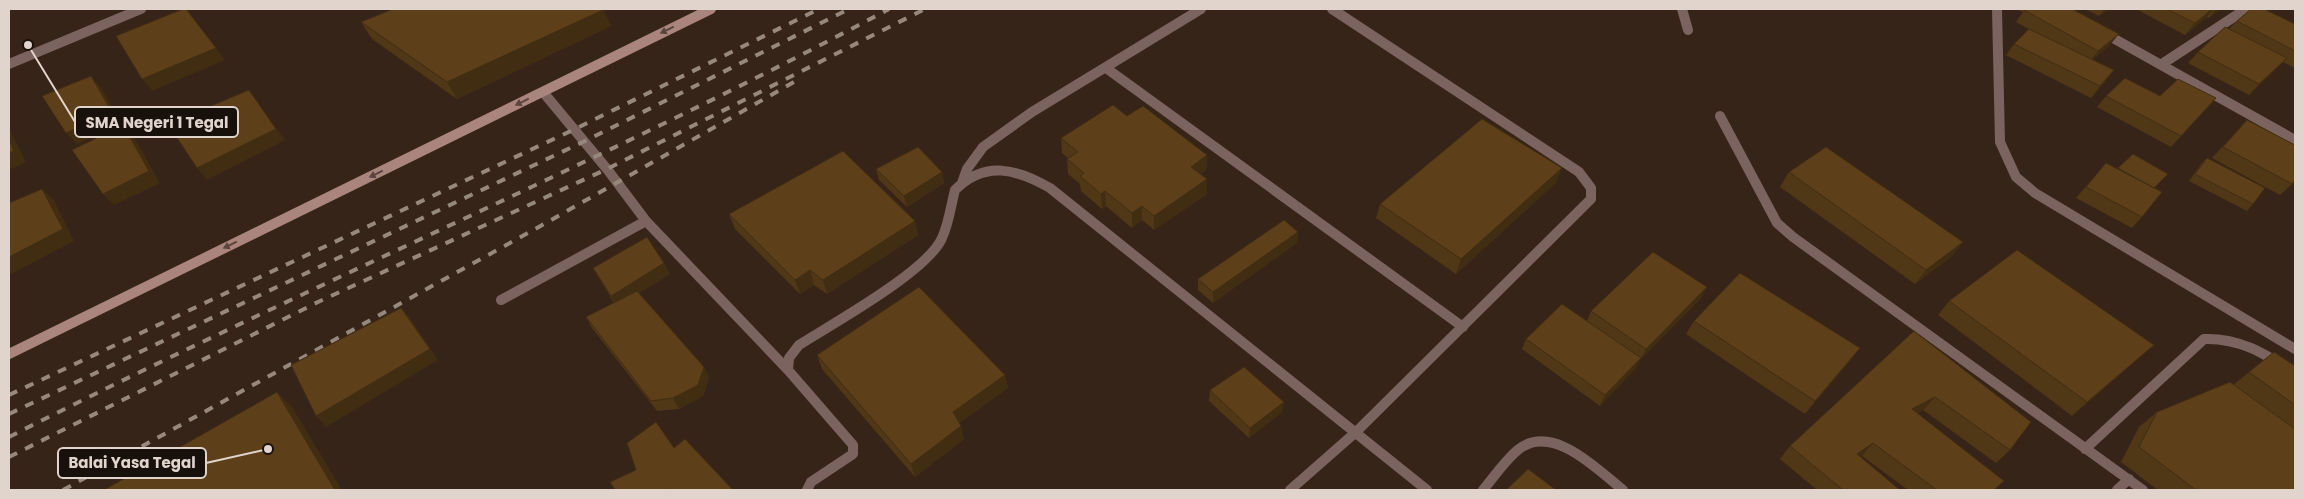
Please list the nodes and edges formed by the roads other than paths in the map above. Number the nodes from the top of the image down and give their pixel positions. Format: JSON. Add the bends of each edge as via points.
{"nodes":[{"id":1,"x":141,"y":9,"type":"edge"},
{"id":2,"x":711,"y":9,"type":"edge"},
{"id":3,"x":1201,"y":9,"type":"edge"},
{"id":4,"x":1332,"y":9,"type":"edge"},
{"id":5,"x":1682,"y":9,"type":"edge"},
{"id":6,"x":1997,"y":9,"type":"edge"},
{"id":7,"x":2246,"y":9,"type":"edge"},
{"id":8,"x":2094,"y":27,"type":"edge"},
{"id":9,"x":1688,"y":30,"type":"dead end"},
{"id":10,"x":9,"y":64,"type":"edge"},
{"id":11,"x":2162,"y":64,"type":"junction"},
{"id":12,"x":1106,"y":68,"type":"junction"},
{"id":13,"x":542,"y":92,"type":"junction"},
{"id":14,"x":1720,"y":116,"type":"dead end"},
{"id":15,"x":2295,"y":140,"type":"edge"},
{"id":16,"x":962,"y":183,"type":"junction"},
{"id":17,"x":646,"y":221,"type":"junction"},
{"id":18,"x":501,"y":300,"type":"dead end"},
{"id":19,"x":1463,"y":327,"type":"junction"},
{"id":20,"x":2295,"y":349,"type":"edge"},
{"id":21,"x":9,"y":354,"type":"edge"},
{"id":22,"x":788,"y":370,"type":"junction"},
{"id":23,"x":2295,"y":373,"type":"edge"},
{"id":24,"x":1356,"y":432,"type":"junction"},
{"id":25,"x":2085,"y":449,"type":"junction"},
{"id":26,"x":2128,"y":479,"type":"junction"},
{"id":27,"x":808,"y":490,"type":"edge"},
{"id":28,"x":1290,"y":490,"type":"edge"},
{"id":29,"x":1427,"y":490,"type":"edge"},
{"id":30,"x":1483,"y":490,"type":"edge"},
{"id":31,"x":1623,"y":490,"type":"edge"},
{"id":32,"x":2117,"y":490,"type":"edge"},
{"id":33,"x":2143,"y":490,"type":"edge"}],
"edges":[{"from":1,"to":10,"type":"street"},
{"from":2,"to":13,"type":"street","one_way":true},
{"from":3,"to":12,"type":"street"},
{"from":4,"to":19,"type":"street","via":[[1579,172],[1591,188],[1591,199]]},
{"from":5,"to":9,"type":"street"},
{"from":6,"to":20,"type":"street","via":[[2000,142],[2016,177],[2042,197]]},
{"from":7,"to":11,"type":"street"},
{"from":8,"to":11,"type":"street"},
{"from":11,"to":15,"type":"street"},
{"from":12,"to":16,"type":"street","via":[[1032,112],[983,148],[967,169]]},
{"from":12,"to":19,"type":"street"},
{"from":13,"to":17,"type":"street"},
{"from":13,"to":21,"type":"street","one_way":true},
{"from":14,"to":25,"type":"street","via":[[1777,223]]},
{"from":16,"to":22,"type":"street","via":[[955,190],[942,239],[928,258],[909,274],[799,345],[789,358]]},
{"from":16,"to":24,"type":"street","via":[[994,170],[1012,171],[1028,175],[1050,188]]},
{"from":17,"to":18,"type":"street"},
{"from":17,"to":22,"type":"street"},
{"from":19,"to":24,"type":"street"},
{"from":22,"to":27,"type":"street","via":[[853,445],[853,454],[811,482]]},
{"from":23,"to":25,"type":"street","via":[[2248,344],[2224,337],[2204,339]]},
{"from":24,"to":28,"type":"street"},
{"from":24,"to":29,"type":"street"},
{"from":25,"to":26,"type":"street"},
{"from":26,"to":32,"type":"street"},
{"from":26,"to":33,"type":"street"},
{"from":30,"to":31,"type":"street","via":[[1519,449],[1533,442],[1574,450]]}]}
